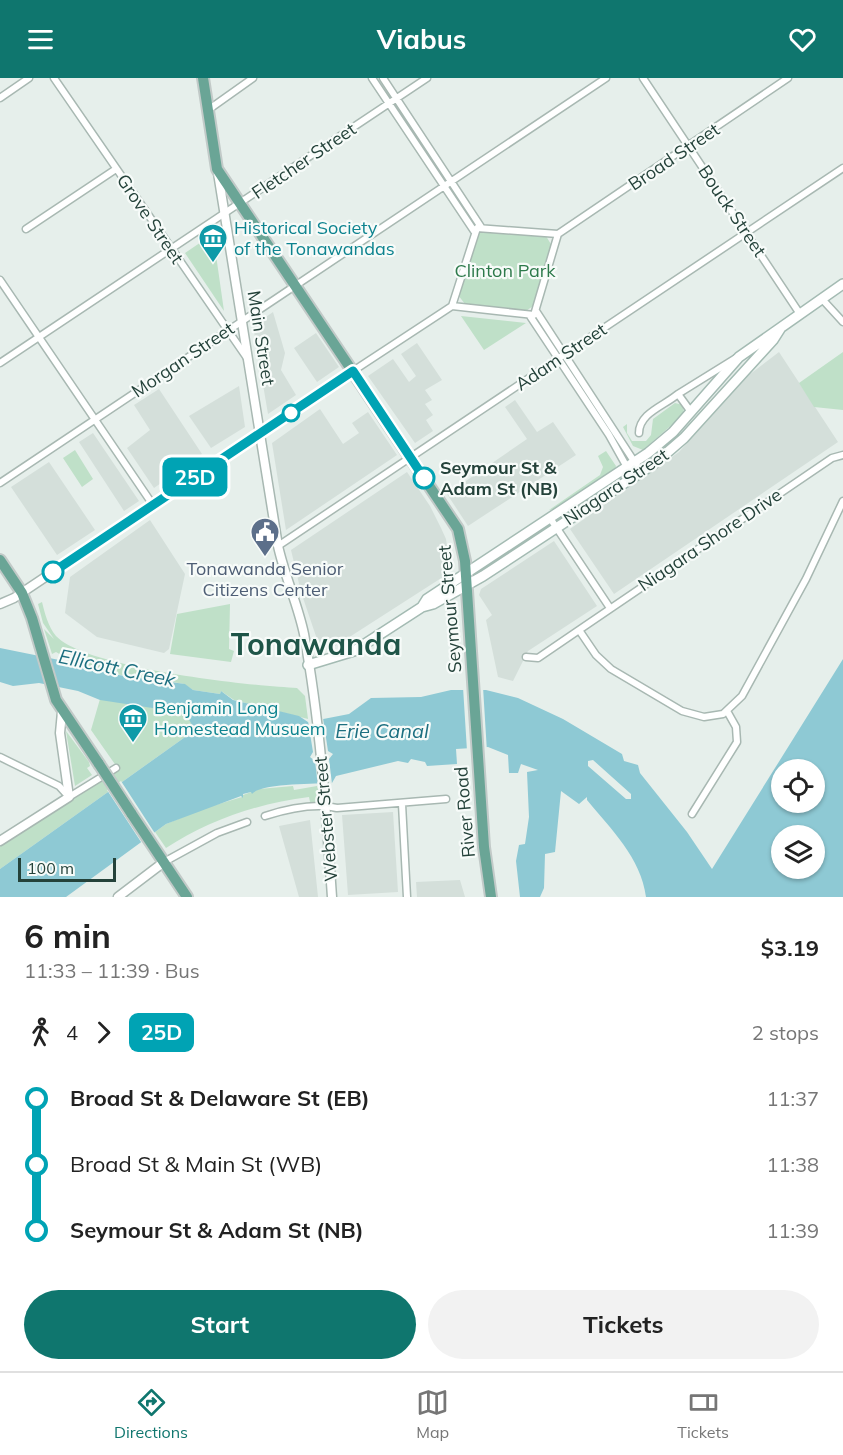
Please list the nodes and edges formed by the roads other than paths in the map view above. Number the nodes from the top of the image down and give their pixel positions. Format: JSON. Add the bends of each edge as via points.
{"nodes":[{"id":1,"x":29,"y":78,"type":"edge"},
{"id":2,"x":54,"y":78,"type":"edge"},
{"id":3,"x":203,"y":78,"type":"edge"},
{"id":4,"x":254,"y":78,"type":"edge"},
{"id":5,"x":372,"y":78,"type":"edge"},
{"id":6,"x":383,"y":78,"type":"edge"},
{"id":7,"x":427,"y":78,"type":"edge"},
{"id":8,"x":606,"y":78,"type":"edge"},
{"id":9,"x":643,"y":78,"type":"edge"},
{"id":10,"x":788,"y":78,"type":"edge"},
{"id":11,"x":0,"y":98,"type":"edge"},
{"id":12,"x":397,"y":99,"type":"junction"},
{"id":13,"x":389,"y":104,"type":"junction"},
{"id":14,"x":208,"y":110,"type":"junction"},
{"id":15,"x":424,"y":140,"type":"junction"},
{"id":16,"x":416,"y":146,"type":"junction"},
{"id":17,"x":689,"y":147,"type":"junction"},
{"id":18,"x":843,"y":168,"type":"edge"},
{"id":19,"x":116,"y":169,"type":"junction"},
{"id":20,"x":218,"y":169,"type":"junction"},
{"id":21,"x":451,"y":181,"type":"junction"},
{"id":22,"x":443,"y":187,"type":"junction"},
{"id":23,"x":241,"y":203,"type":"junction"},
{"id":24,"x":224,"y":214,"type":"junction"},
{"id":25,"x":481,"y":227,"type":"junction"},
{"id":26,"x":26,"y":229,"type":"dead end"},
{"id":27,"x":474,"y":231,"type":"junction"},
{"id":28,"x":746,"y":232,"type":"junction"},
{"id":29,"x":558,"y":234,"type":"junction"},
{"id":30,"x":170,"y":250,"type":"junction"},
{"id":31,"x":0,"y":280,"type":"edge"},
{"id":32,"x":843,"y":284,"type":"edge"},
{"id":33,"x":295,"y":285,"type":"junction"},
{"id":34,"x":822,"y":299,"type":"junction"},
{"id":35,"x":452,"y":306,"type":"junction"},
{"id":36,"x":536,"y":311,"type":"junction"},
{"id":37,"x":800,"y":314,"type":"junction"},
{"id":38,"x":530,"y":316,"type":"junction"},
{"id":39,"x":241,"y":321,"type":"junction"},
{"id":40,"x":843,"y":322,"type":"edge"},
{"id":41,"x":780,"y":329,"type":"junction"},
{"id":42,"x":227,"y":331,"type":"junction"},
{"id":43,"x":39,"y":337,"type":"junction"},
{"id":44,"x":565,"y":354,"type":"junction"},
{"id":45,"x":739,"y":357,"type":"junction"},
{"id":46,"x":248,"y":359,"type":"junction"},
{"id":47,"x":559,"y":359,"type":"junction"},
{"id":48,"x":0,"y":363,"type":"edge"},
{"id":49,"x":353,"y":371,"type":"junction"},
{"id":50,"x":678,"y":394,"type":"junction"},
{"id":51,"x":691,"y":412,"type":"junction"},
{"id":52,"x":94,"y":419,"type":"junction"},
{"id":53,"x":639,"y":433,"type":"dead end"},
{"id":54,"x":260,"y":434,"type":"junction"},
{"id":55,"x":843,"y":455,"type":"edge"},
{"id":56,"x":410,"y":457,"type":"junction"},
{"id":57,"x":630,"y":464,"type":"junction"},
{"id":58,"x":637,"y":475,"type":"junction"},
{"id":59,"x":0,"y":483,"type":"edge"},
{"id":60,"x":843,"y":501,"type":"edge"},
{"id":61,"x":153,"y":505,"type":"junction"},
{"id":62,"x":550,"y":518,"type":"junction"},
{"id":63,"x":556,"y":528,"type":"junction"},
{"id":64,"x":278,"y":546,"type":"junction"},
{"id":65,"x":0,"y":561,"type":"edge"},
{"id":66,"x":466,"y":573,"type":"junction"},
{"id":67,"x":466,"y":585,"type":"junction"},
{"id":68,"x":22,"y":593,"type":"junction"},
{"id":69,"x":0,"y":604,"type":"edge"},
{"id":70,"x":422,"y":607,"type":"junction"},
{"id":71,"x":610,"y":608,"type":"junction"},
{"id":72,"x":579,"y":630,"type":"junction"},
{"id":73,"x":526,"y":657,"type":"dead end"},
{"id":74,"x":308,"y":666,"type":"junction"},
{"id":75,"x":727,"y":711,"type":"junction"},
{"id":76,"x":62,"y":712,"type":"junction"},
{"id":77,"x":475,"y":724,"type":"joint"},
{"id":78,"x":319,"y":742,"type":"joint"},
{"id":79,"x":0,"y":757,"type":"edge"},
{"id":80,"x":116,"y":768,"type":"dead end"},
{"id":81,"x":69,"y":797,"type":"junction"},
{"id":82,"x":447,"y":799,"type":"dead end"},
{"id":83,"x":402,"y":804,"type":"junction"},
{"id":84,"x":326,"y":806,"type":"junction"},
{"id":85,"x":692,"y":814,"type":"dead end"},
{"id":86,"x":265,"y":816,"type":"dead end"},
{"id":87,"x":247,"y":822,"type":"dead end"},
{"id":88,"x":0,"y":841,"type":"edge"},
{"id":89,"x":164,"y":862,"type":"junction"},
{"id":90,"x":118,"y":897,"type":"edge"},
{"id":91,"x":187,"y":897,"type":"edge"},
{"id":92,"x":332,"y":897,"type":"edge"},
{"id":93,"x":407,"y":897,"type":"edge"},
{"id":94,"x":491,"y":897,"type":"edge"}],
"edges":[{"from":1,"to":11,"type":"street"},
{"from":2,"to":19,"type":"street","name":"Grove Street"},
{"from":3,"to":14,"type":"main road","name":"Main Street"},
{"from":4,"to":14,"type":"street"},
{"from":5,"to":13,"type":"street"},
{"from":6,"to":12,"type":"street"},
{"from":7,"to":12,"type":"street","name":"Fletcher Street"},
{"from":8,"to":21,"type":"street","name":"Morgan Street"},
{"from":9,"to":17,"type":"street","name":"Bouck Street"},
{"from":10,"to":17,"type":"street","name":"Broad Street"},
{"from":12,"to":13,"type":"street","name":"Fletcher Street"},
{"from":12,"to":15,"type":"street"},
{"from":13,"to":16,"type":"street"},
{"from":13,"to":23,"type":"street","name":"Fletcher Street"},
{"from":14,"to":20,"type":"main road","name":"Main Street"},
{"from":15,"to":16,"type":"street"},
{"from":15,"to":21,"type":"street"},
{"from":16,"to":22,"type":"street"},
{"from":17,"to":28,"type":"street","name":"Bouck Street"},
{"from":17,"to":29,"type":"street","name":"Broad Street"},
{"from":18,"to":28,"type":"street","name":"Adam Street"},
{"from":19,"to":26,"type":"street"},
{"from":19,"to":30,"type":"street","name":"Grove Street"},
{"from":20,"to":23,"type":"main road","name":"Seymour Street"},
{"from":20,"to":24,"type":"street","name":"Main Street"},
{"from":21,"to":22,"type":"street","name":"Morgan Street"},
{"from":21,"to":25,"type":"street"},
{"from":22,"to":27,"type":"street"},
{"from":22,"to":33,"type":"street","name":"Morgan Street"},
{"from":23,"to":24,"type":"street","name":"Fletcher Street"},
{"from":23,"to":33,"type":"main road","name":"Seymour Street"},
{"from":24,"to":30,"type":"street","name":"Fletcher Street"},
{"from":24,"to":39,"type":"street","name":"Main Street"},
{"from":25,"to":27,"type":"street"},
{"from":25,"to":29,"type":"street"},
{"from":27,"to":35,"type":"street"},
{"from":28,"to":37,"type":"street","name":"Bouck Street"},
{"from":28,"to":44,"type":"street","name":"Adam Street"},
{"from":29,"to":36,"type":"street"},
{"from":30,"to":42,"type":"street","name":"Grove Street"},
{"from":30,"to":43,"type":"street","name":"Fletcher Street"},
{"from":31,"to":43,"type":"street"},
{"from":32,"to":34,"type":"main road","name":"Niagara Street"},
{"from":33,"to":39,"type":"street","name":"Morgan Street"},
{"from":33,"to":49,"type":"main road","name":"Seymour Street"},
{"from":34,"to":37,"type":"main road","name":"Niagara Street"},
{"from":34,"to":40,"type":"street"},
{"from":35,"to":38,"type":"street"},
{"from":35,"to":49,"type":"street"},
{"from":36,"to":38,"type":"street"},
{"from":36,"to":44,"type":"street"},
{"from":37,"to":41,"type":"main road","name":"Niagara Street"},
{"from":38,"to":47,"type":"street"},
{"from":39,"to":42,"type":"street","name":"Morgan Street"},
{"from":39,"to":46,"type":"street","name":"Main Street"},
{"from":41,"to":45,"type":"main road","name":"Niagara Street"},
{"from":41,"to":58,"type":"main road","name":"Niagara Street","via":[[684,438]]},
{"from":42,"to":46,"type":"street","name":"Grove Street"},
{"from":42,"to":52,"type":"street","name":"Morgan Street"},
{"from":43,"to":48,"type":"street","name":"Fletcher Street"},
{"from":43,"to":52,"type":"street"},
{"from":44,"to":47,"type":"street","name":"Adam Street"},
{"from":44,"to":57,"type":"street"},
{"from":45,"to":50,"type":"street","name":"Niagara Street"},
{"from":45,"to":51,"type":"main road","name":"Niagara Street"},
{"from":46,"to":54,"type":"street","name":"Main Street"},
{"from":47,"to":56,"type":"street","name":"Adam Street"},
{"from":47,"to":57,"type":"street"},
{"from":49,"to":54,"type":"street"},
{"from":49,"to":56,"type":"main road","name":"Seymour Street"},
{"from":50,"to":51,"type":"street"},
{"from":50,"to":53,"type":"street","name":"Niagara Street","via":[[644,418]]},
{"from":51,"to":57,"type":"main road","name":"Niagara Street","via":[[660,443]]},
{"from":52,"to":59,"type":"street","name":"Morgan Street"},
{"from":52,"to":61,"type":"street"},
{"from":54,"to":61,"type":"street"},
{"from":54,"to":64,"type":"street","name":"Main Street"},
{"from":55,"to":71,"type":"street","name":"Niagara Shore Drive","via":[[832,458]]},
{"from":56,"to":64,"type":"street","name":"Adam Street"},
{"from":56,"to":66,"type":"main road","name":"Seymour Street","via":[[458,529]]},
{"from":57,"to":58,"type":"street"},
{"from":57,"to":62,"type":"main road","name":"Niagara Street"},
{"from":58,"to":63,"type":"main road","name":"Niagara Street"},
{"from":60,"to":75,"type":"street","via":[[806,579],[742,696]]},
{"from":61,"to":68,"type":"street"},
{"from":62,"to":63,"type":"street"},
{"from":62,"to":66,"type":"main road","name":"Niagara Street"},
{"from":63,"to":67,"type":"main road","name":"Niagara Street"},
{"from":63,"to":71,"type":"street"},
{"from":64,"to":74,"type":"street","name":"Main Street","via":[[286,584],[300,619]]},
{"from":65,"to":68,"type":"main road"},
{"from":66,"to":67,"type":"main road","name":"Seymour Street"},
{"from":66,"to":70,"type":"main road","name":"Niagara Street","via":[[427,599]]},
{"from":67,"to":70,"type":"main road","name":"Niagara Street"},
{"from":67,"to":77,"type":"main road","name":"Seymour Street"},
{"from":68,"to":69,"type":"street"},
{"from":68,"to":76,"type":"main road"},
{"from":70,"to":74,"type":"main road","name":"Niagara Street","via":[[354,651]]},
{"from":71,"to":72,"type":"street","name":"Niagara Shore Drive"},
{"from":72,"to":73,"type":"street","name":"Niagara Shore Drive","via":[[538,657]]},
{"from":72,"to":75,"type":"street","via":[[611,669],[682,711],[704,717]]},
{"from":74,"to":78,"type":"street","name":"Main Street"},
{"from":75,"to":85,"type":"street","via":[[736,727],[737,742]]},
{"from":76,"to":81,"type":"street","via":[[60,733]]},
{"from":76,"to":89,"type":"main road","bridge":true},
{"from":77,"to":94,"type":"main road","name":"River Road"},
{"from":78,"to":84,"type":"street","name":"Webster Street"},
{"from":79,"to":81,"type":"street","via":[[59,786]]},
{"from":80,"to":81,"type":"street"},
{"from":81,"to":88,"type":"street"},
{"from":82,"to":83,"type":"street"},
{"from":83,"to":84,"type":"street"},
{"from":83,"to":93,"type":"street"},
{"from":84,"to":86,"type":"street"},
{"from":84,"to":92,"type":"street","name":"Webster Street"},
{"from":87,"to":89,"type":"street","via":[[217,833]]},
{"from":89,"to":90,"type":"street"},
{"from":89,"to":91,"type":"main road"}]}
